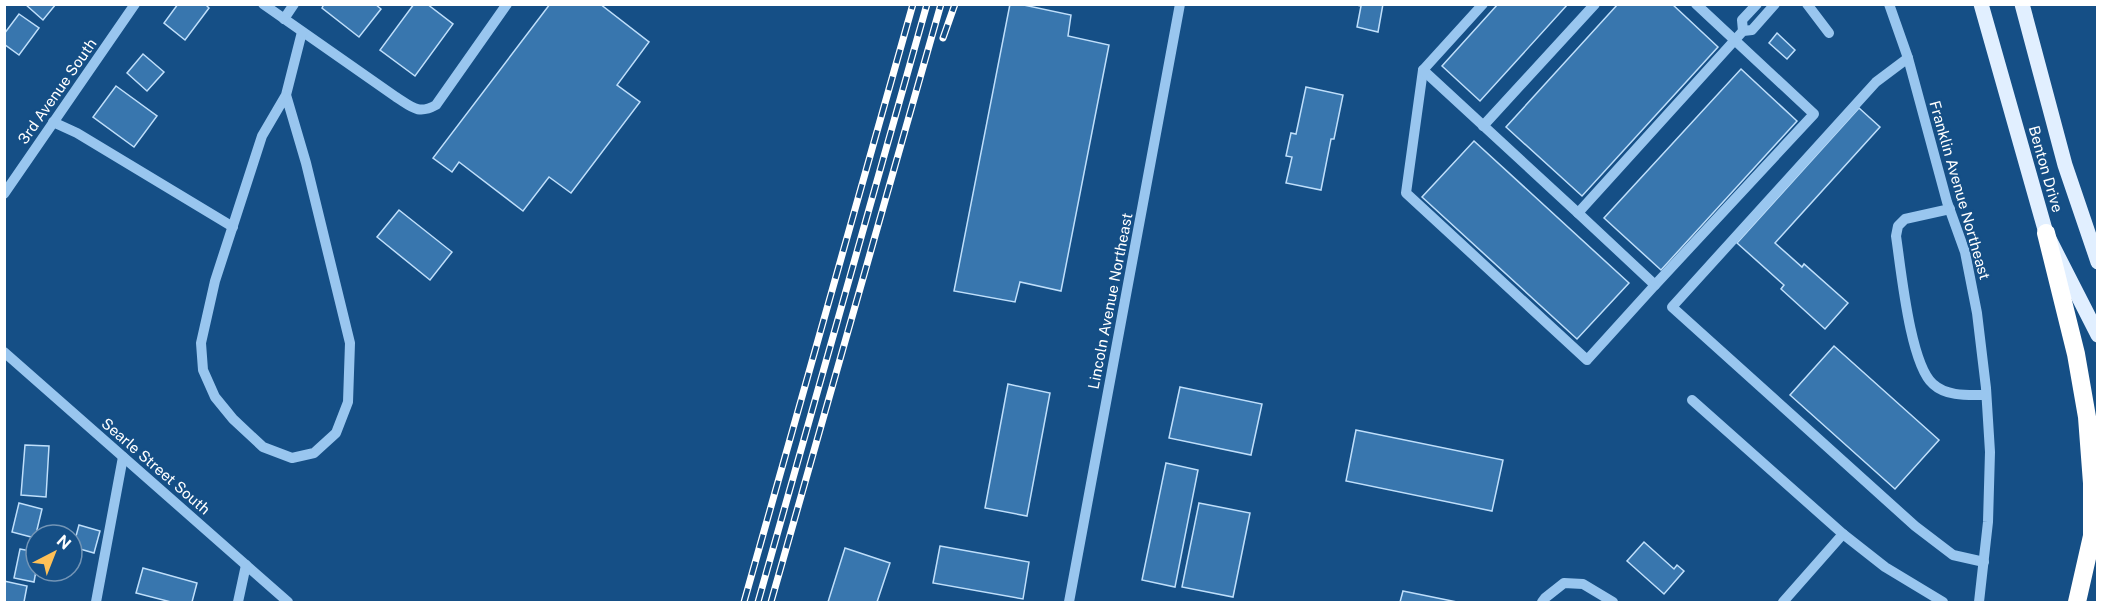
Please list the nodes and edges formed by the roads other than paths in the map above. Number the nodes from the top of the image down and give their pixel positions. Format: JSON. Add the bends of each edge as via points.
{"nodes":[{"id":1,"x":135,"y":4,"type":"edge"},
{"id":2,"x":262,"y":4,"type":"edge"},
{"id":3,"x":294,"y":4,"type":"edge"},
{"id":4,"x":507,"y":4,"type":"edge"},
{"id":5,"x":1180,"y":4,"type":"edge"},
{"id":6,"x":1483,"y":4,"type":"edge"},
{"id":7,"x":1594,"y":4,"type":"edge"},
{"id":8,"x":1696,"y":4,"type":"edge"},
{"id":9,"x":1757,"y":4,"type":"edge"},
{"id":10,"x":1775,"y":4,"type":"edge"},
{"id":11,"x":1807,"y":4,"type":"edge"},
{"id":12,"x":1888,"y":4,"type":"edge"},
{"id":13,"x":1981,"y":4,"type":"edge"},
{"id":14,"x":2022,"y":4,"type":"edge"},
{"id":15,"x":284,"y":19,"type":"junction"},
{"id":16,"x":302,"y":32,"type":"junction"},
{"id":17,"x":1829,"y":33,"type":"dead end"},
{"id":18,"x":1739,"y":36,"type":"junction"},
{"id":19,"x":1908,"y":58,"type":"junction"},
{"id":20,"x":1423,"y":70,"type":"junction"},
{"id":21,"x":286,"y":95,"type":"junction"},
{"id":22,"x":53,"y":122,"type":"junction"},
{"id":23,"x":1483,"y":126,"type":"junction"},
{"id":24,"x":4,"y":194,"type":"edge"},
{"id":25,"x":1950,"y":209,"type":"junction"},
{"id":26,"x":1578,"y":213,"type":"junction"},
{"id":27,"x":233,"y":227,"type":"junction"},
{"id":28,"x":2046,"y":233,"type":"junction"},
{"id":29,"x":2097,"y":262,"type":"edge"},
{"id":30,"x":1655,"y":285,"type":"junction"},
{"id":31,"x":2097,"y":335,"type":"edge"},
{"id":32,"x":5,"y":356,"type":"edge"},
{"id":33,"x":1986,"y":395,"type":"junction"},
{"id":34,"x":1692,"y":400,"type":"dead end"},
{"id":35,"x":123,"y":457,"type":"junction"},
{"id":36,"x":1843,"y":534,"type":"junction"},
{"id":37,"x":2097,"y":556,"type":"edge"},
{"id":38,"x":1984,"y":562,"type":"junction"},
{"id":39,"x":246,"y":565,"type":"junction"},
{"id":40,"x":96,"y":603,"type":"edge"},
{"id":41,"x":238,"y":603,"type":"edge"},
{"id":42,"x":288,"y":603,"type":"edge"},
{"id":43,"x":1069,"y":603,"type":"edge"},
{"id":44,"x":1542,"y":603,"type":"edge"},
{"id":45,"x":1613,"y":603,"type":"edge"},
{"id":46,"x":1784,"y":603,"type":"edge"},
{"id":47,"x":1943,"y":603,"type":"edge"},
{"id":48,"x":1979,"y":603,"type":"edge"},
{"id":49,"x":2077,"y":603,"type":"edge"}],
"edges":[{"from":1,"to":22,"type":"street","name":"3rd Avenue South"},
{"from":2,"to":15,"type":"street"},
{"from":3,"to":15,"type":"street"},
{"from":4,"to":16,"type":"street","via":[[436,105],[427,110],[416,110]]},
{"from":5,"to":43,"type":"street","name":"Lincoln Avenue Northeast"},
{"from":6,"to":20,"type":"street"},
{"from":7,"to":23,"type":"street"},
{"from":8,"to":18,"type":"street"},
{"from":9,"to":18,"type":"street","via":[[1742,20]]},
{"from":10,"to":18,"type":"street","via":[[1752,30]]},
{"from":11,"to":17,"type":"street"},
{"from":12,"to":19,"type":"street","name":"Franklin Avenue Northeast"},
{"from":13,"to":28,"type":"main road","name":"Benton Drive"},
{"from":14,"to":29,"type":"main road","name":"Benton Drive","via":[[2065,165]]},
{"from":15,"to":16,"type":"street"},
{"from":16,"to":21,"type":"street"},
{"from":18,"to":26,"type":"street"},
{"from":18,"to":30,"type":"street","via":[[1814,114]]},
{"from":19,"to":25,"type":"street","name":"Franklin Avenue Northeast"},
{"from":19,"to":38,"type":"street","via":[[1876,82],[1672,307],[1915,526],[1953,555]]},
{"from":20,"to":23,"type":"street"},
{"from":20,"to":30,"type":"street","via":[[1406,193],[1414,201],[1587,360]]},
{"from":21,"to":27,"type":"street","via":[[262,135]]},
{"from":21,"to":27,"type":"street","via":[[350,343],[348,402],[336,433],[314,453],[292,458],[263,447],[215,398],[203,370],[201,343]]},
{"from":22,"to":24,"type":"street","name":"3rd Avenue South"},
{"from":22,"to":27,"type":"street"},
{"from":23,"to":26,"type":"street"},
{"from":25,"to":33,"type":"street","name":"Franklin Avenue Northeast","via":[[1965,252],[1975,303]]},
{"from":25,"to":33,"type":"street","via":[[1905,219],[1896,236],[1915,350],[1933,384],[1961,395]]},
{"from":26,"to":30,"type":"street"},
{"from":28,"to":31,"type":"main road","name":"Benton Drive"},
{"from":28,"to":49,"type":"highway","via":[[2087,417],[2092,536]]},
{"from":32,"to":35,"type":"street","name":"Searle Street South"},
{"from":33,"to":38,"type":"street","name":"Franklin Avenue Northeast","via":[[1990,452]]},
{"from":34,"to":36,"type":"street"},
{"from":35,"to":39,"type":"street","name":"Searle Street South"},
{"from":35,"to":40,"type":"street"},
{"from":36,"to":46,"type":"street"},
{"from":36,"to":47,"type":"street","via":[[1885,567]]},
{"from":37,"to":49,"type":"highway"},
{"from":38,"to":48,"type":"street","name":"Franklin Avenue Northeast"},
{"from":39,"to":41,"type":"street"},
{"from":39,"to":42,"type":"street","name":"Searle Street South"},
{"from":44,"to":45,"type":"street","via":[[1564,583],[1582,584]]}]}
